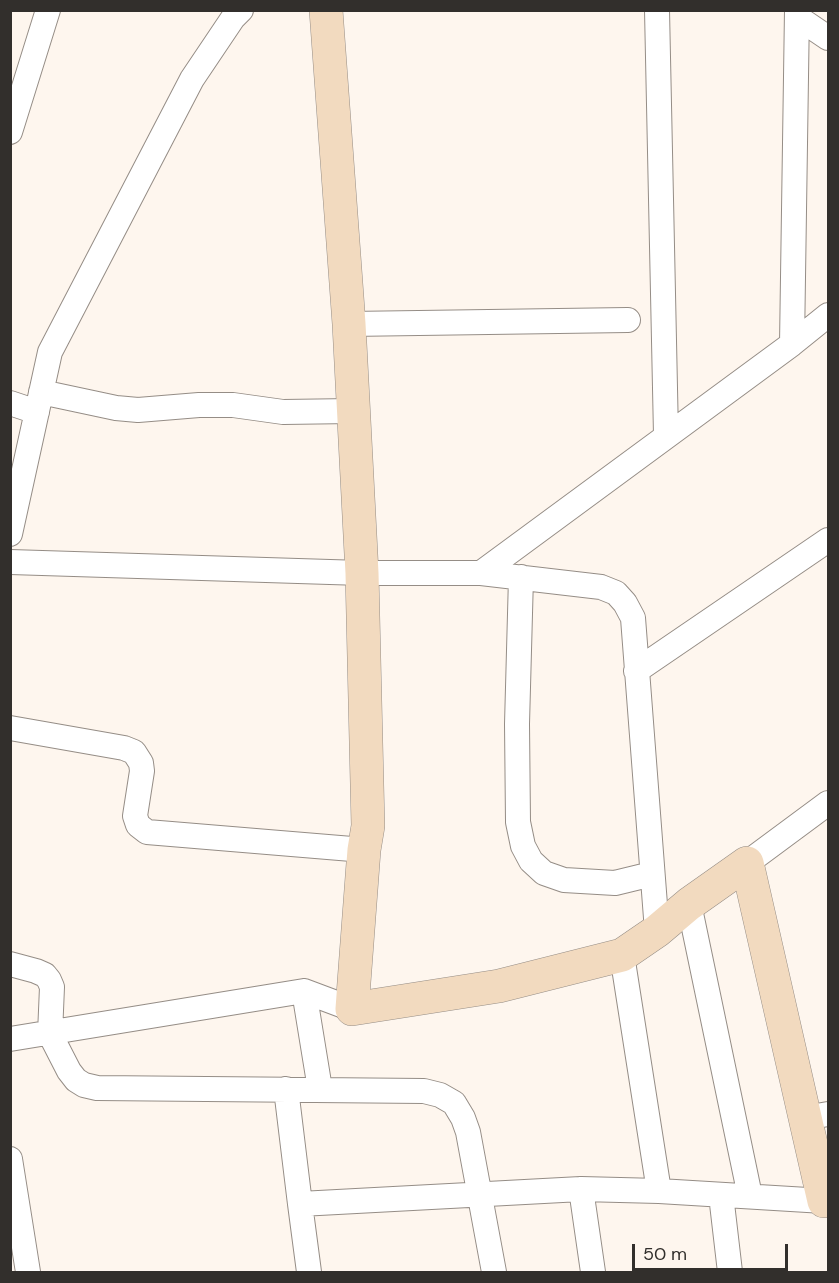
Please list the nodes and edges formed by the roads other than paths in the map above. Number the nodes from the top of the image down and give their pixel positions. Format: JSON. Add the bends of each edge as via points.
{"nodes":[{"id":1,"x":48,"y":10,"type":"edge"},
{"id":2,"x":241,"y":10,"type":"edge"},
{"id":3,"x":326,"y":10,"type":"edge"},
{"id":4,"x":657,"y":10,"type":"edge"},
{"id":5,"x":797,"y":14,"type":"edge"},
{"id":6,"x":828,"y":38,"type":"edge"},
{"id":7,"x":10,"y":132,"type":"edge"},
{"id":8,"x":828,"y":315,"type":"edge"},
{"id":9,"x":628,"y":320,"type":"dead end"},
{"id":10,"x":349,"y":324,"type":"junction"},
{"id":11,"x":792,"y":344,"type":"junction"},
{"id":12,"x":39,"y":402,"type":"junction"},
{"id":13,"x":10,"y":403,"type":"edge"},
{"id":14,"x":352,"y":411,"type":"junction"},
{"id":15,"x":666,"y":435,"type":"junction"},
{"id":16,"x":10,"y":534,"type":"edge"},
{"id":17,"x":828,"y":540,"type":"edge"},
{"id":18,"x":10,"y":562,"type":"edge"},
{"id":19,"x":362,"y":573,"type":"junction"},
{"id":20,"x":481,"y":573,"type":"junction"},
{"id":21,"x":521,"y":577,"type":"junction"},
{"id":22,"x":636,"y":671,"type":"junction"},
{"id":23,"x":10,"y":728,"type":"edge"},
{"id":24,"x":828,"y":803,"type":"edge"},
{"id":25,"x":364,"y":850,"type":"junction"},
{"id":26,"x":747,"y":863,"type":"junction"},
{"id":27,"x":652,"y":874,"type":"junction"},
{"id":28,"x":689,"y":904,"type":"junction"},
{"id":29,"x":657,"y":931,"type":"junction"},
{"id":30,"x":622,"y":955,"type":"junction"},
{"id":31,"x":10,"y":964,"type":"edge"},
{"id":32,"x":304,"y":991,"type":"junction"},
{"id":33,"x":352,"y":1009,"type":"junction"},
{"id":34,"x":50,"y":1034,"type":"junction"},
{"id":35,"x":10,"y":1039,"type":"edge"},
{"id":36,"x":286,"y":1089,"type":"junction"},
{"id":37,"x":320,"y":1089,"type":"junction"},
{"id":38,"x":817,"y":1116,"type":"edge"},
{"id":39,"x":10,"y":1159,"type":"edge"},
{"id":40,"x":581,"y":1189,"type":"junction"},
{"id":41,"x":659,"y":1191,"type":"junction"},
{"id":42,"x":479,"y":1194,"type":"junction"},
{"id":43,"x":721,"y":1195,"type":"junction"},
{"id":44,"x":750,"y":1196,"type":"junction"},
{"id":45,"x":826,"y":1201,"type":"edge"},
{"id":46,"x":300,"y":1204,"type":"junction"},
{"id":47,"x":28,"y":1272,"type":"edge"},
{"id":48,"x":309,"y":1272,"type":"edge"},
{"id":49,"x":494,"y":1272,"type":"edge"},
{"id":50,"x":592,"y":1272,"type":"edge"},
{"id":51,"x":730,"y":1272,"type":"edge"}],
"edges":[{"from":1,"to":7,"type":"street"},
{"from":2,"to":12,"type":"street","via":[[187,90],[50,352]]},
{"from":3,"to":10,"type":"main road"},
{"from":4,"to":15,"type":"street"},
{"from":5,"to":6,"type":"street"},
{"from":5,"to":11,"type":"street"},
{"from":8,"to":11,"type":"street"},
{"from":9,"to":10,"type":"street"},
{"from":10,"to":14,"type":"main road"},
{"from":11,"to":15,"type":"street"},
{"from":12,"to":13,"type":"street"},
{"from":12,"to":14,"type":"street","via":[[138,410],[233,405],[283,412]]},
{"from":12,"to":16,"type":"street"},
{"from":14,"to":19,"type":"main road"},
{"from":15,"to":20,"type":"street"},
{"from":17,"to":22,"type":"street"},
{"from":18,"to":19,"type":"street"},
{"from":19,"to":20,"type":"street"},
{"from":19,"to":25,"type":"main road","via":[[368,826]]},
{"from":20,"to":21,"type":"street"},
{"from":21,"to":22,"type":"street","via":[[601,587],[616,593],[633,618]]},
{"from":21,"to":27,"type":"street","via":[[517,724],[518,822],[523,846],[544,873],[564,880],[615,883]]},
{"from":22,"to":27,"type":"street"},
{"from":23,"to":25,"type":"street","via":[[134,752],[142,771],[135,816],[147,832]]},
{"from":24,"to":26,"type":"street"},
{"from":25,"to":33,"type":"main road"},
{"from":26,"to":28,"type":"main road"},
{"from":26,"to":38,"type":"main road"},
{"from":27,"to":29,"type":"street"},
{"from":28,"to":29,"type":"main road"},
{"from":28,"to":44,"type":"street"},
{"from":29,"to":30,"type":"main road"},
{"from":30,"to":33,"type":"main road","via":[[499,986]]},
{"from":30,"to":41,"type":"street"},
{"from":31,"to":34,"type":"street","via":[[36,971],[49,980]]},
{"from":32,"to":33,"type":"street"},
{"from":32,"to":34,"type":"street"},
{"from":32,"to":37,"type":"street"},
{"from":34,"to":35,"type":"street"},
{"from":34,"to":36,"type":"street","via":[[69,1071],[76,1080],[90,1086]]},
{"from":36,"to":37,"type":"street"},
{"from":36,"to":46,"type":"street"},
{"from":37,"to":42,"type":"street","via":[[424,1091],[454,1103],[468,1132]]},
{"from":38,"to":45,"type":"main road"},
{"from":39,"to":47,"type":"street"},
{"from":40,"to":41,"type":"street"},
{"from":40,"to":42,"type":"street"},
{"from":40,"to":50,"type":"street"},
{"from":41,"to":43,"type":"street"},
{"from":42,"to":46,"type":"street"},
{"from":42,"to":49,"type":"street"},
{"from":43,"to":44,"type":"street"},
{"from":43,"to":51,"type":"street"},
{"from":44,"to":45,"type":"street"},
{"from":46,"to":48,"type":"street"}]}
